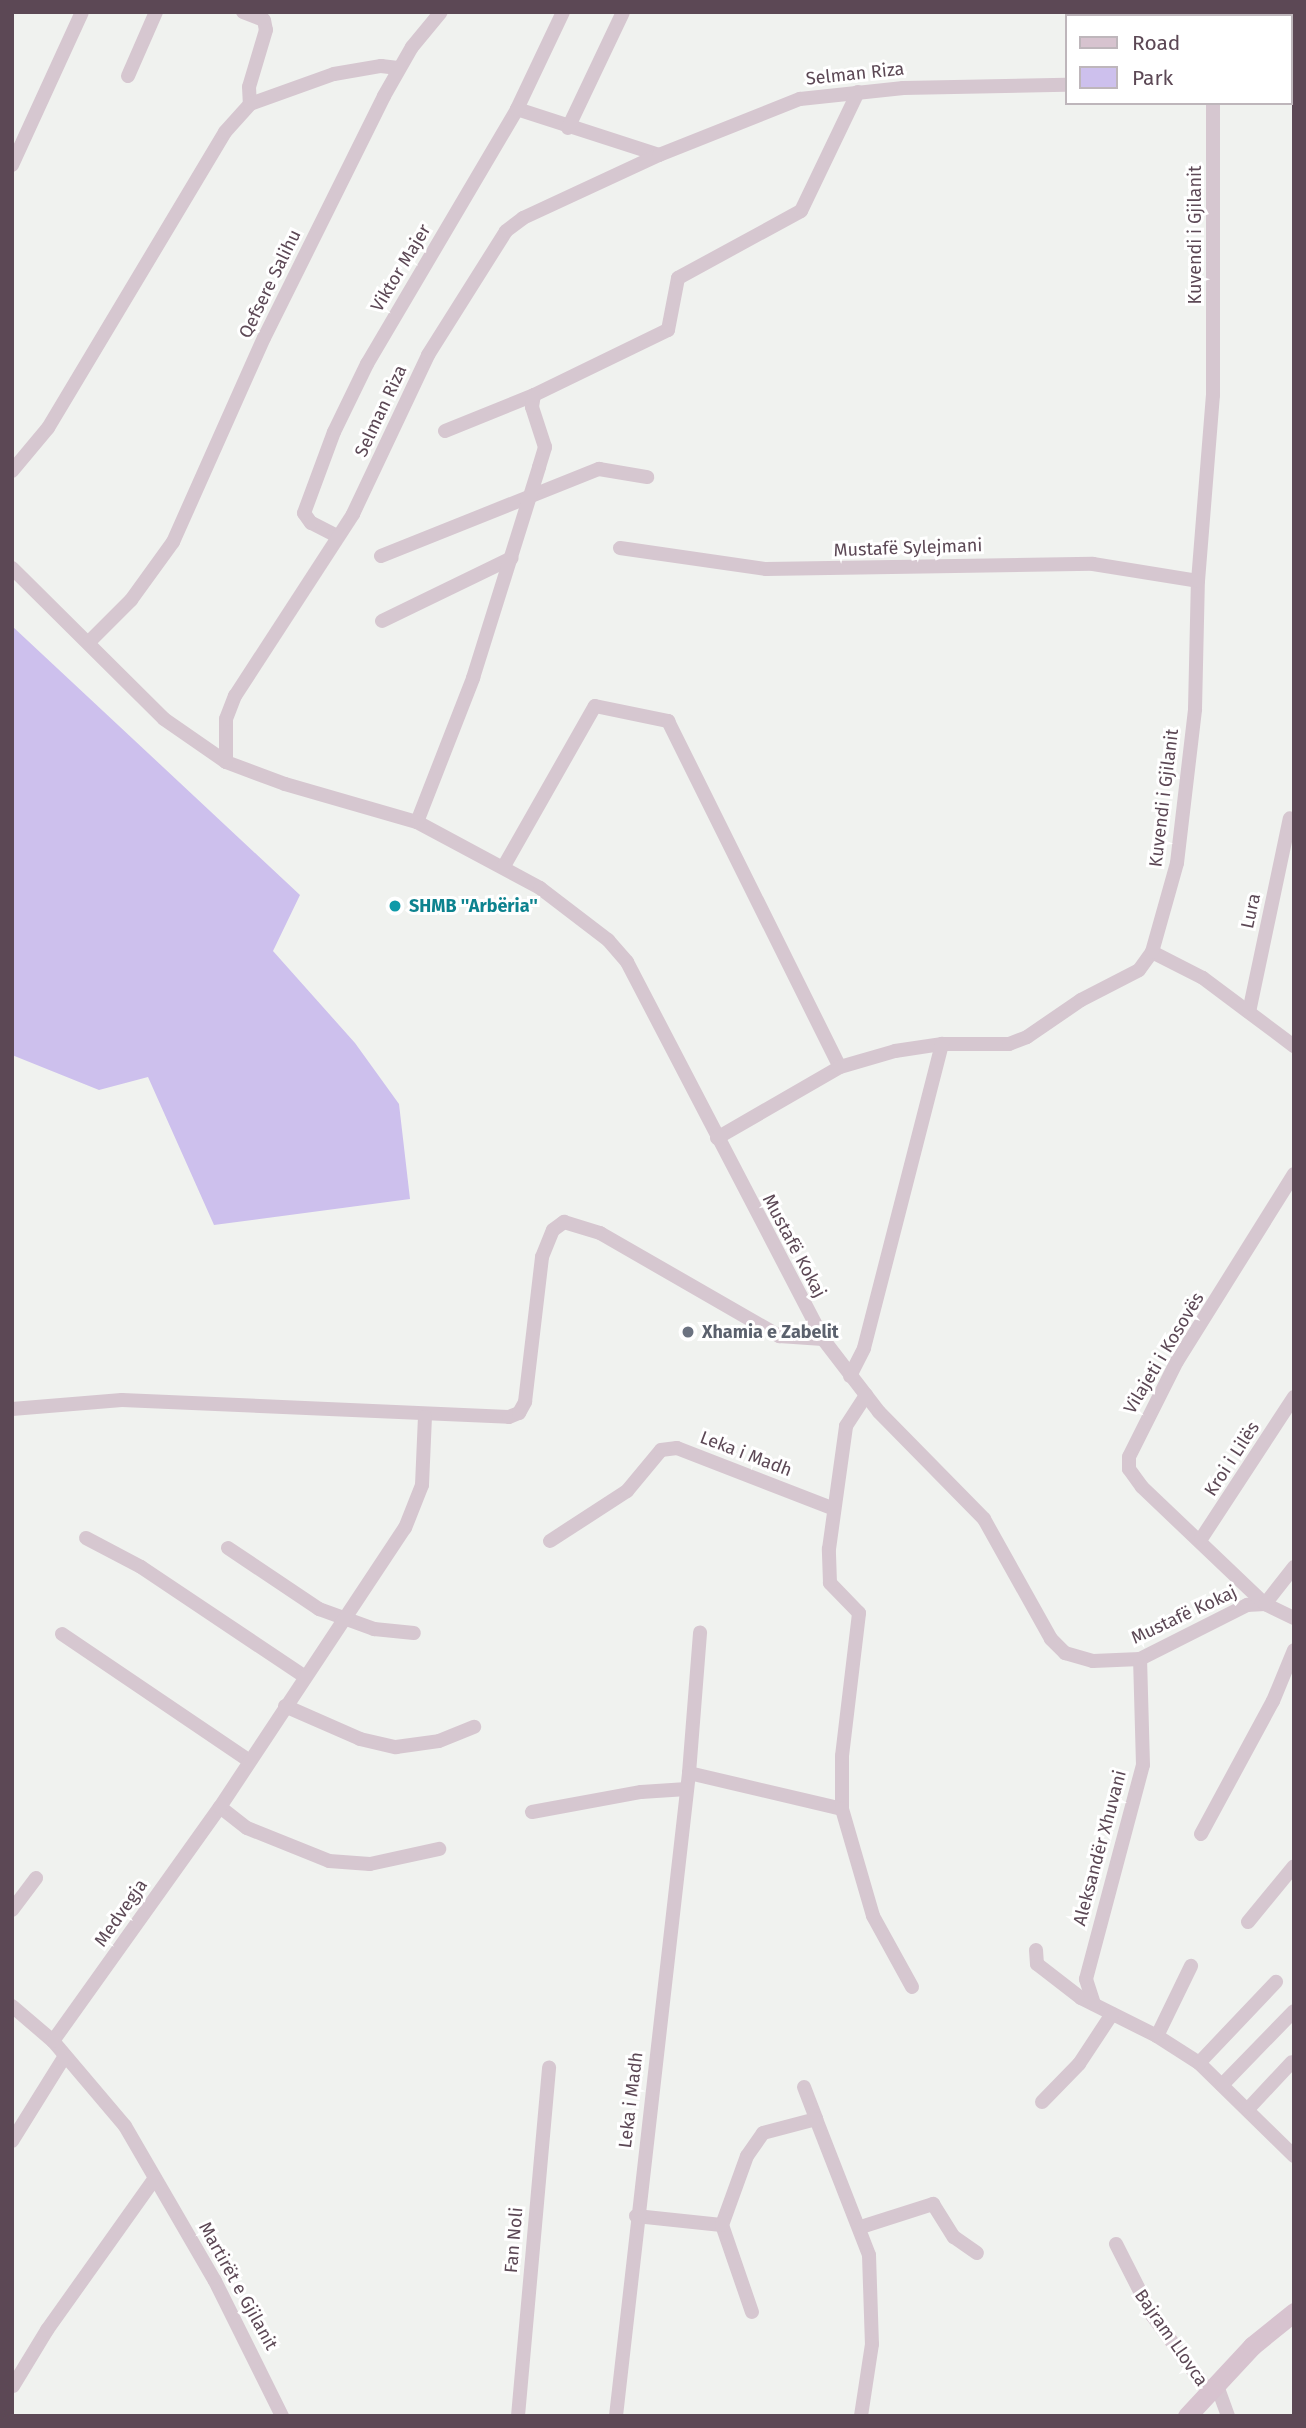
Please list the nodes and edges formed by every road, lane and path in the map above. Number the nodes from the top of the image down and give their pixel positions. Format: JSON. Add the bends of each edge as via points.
{"nodes":[{"id":1,"x":82,"y":12,"type":"edge"},
{"id":2,"x":156,"y":12,"type":"edge"},
{"id":3,"x":243,"y":12,"type":"edge"},
{"id":4,"x":442,"y":12,"type":"edge"},
{"id":5,"x":563,"y":12,"type":"edge"},
{"id":6,"x":623,"y":12,"type":"edge"},
{"id":7,"x":398,"y":68,"type":"junction"},
{"id":8,"x":128,"y":76,"type":"dead end"},
{"id":9,"x":1064,"y":85,"type":"edge"},
{"id":10,"x":858,"y":92,"type":"junction"},
{"id":11,"x":250,"y":104,"type":"junction"},
{"id":12,"x":1213,"y":105,"type":"edge"},
{"id":13,"x":517,"y":109,"type":"junction"},
{"id":14,"x":568,"y":128,"type":"junction"},
{"id":15,"x":659,"y":155,"type":"junction"},
{"id":16,"x":12,"y":164,"type":"edge"},
{"id":17,"x":534,"y":395,"type":"junction"},
{"id":18,"x":445,"y":431,"type":"dead end"},
{"id":19,"x":12,"y":471,"type":"edge"},
{"id":20,"x":647,"y":477,"type":"dead end"},
{"id":21,"x":529,"y":497,"type":"junction"},
{"id":22,"x":337,"y":536,"type":"junction"},
{"id":23,"x":620,"y":548,"type":"dead end"},
{"id":24,"x":381,"y":556,"type":"dead end"},
{"id":25,"x":512,"y":558,"type":"junction"},
{"id":26,"x":12,"y":568,"type":"edge"},
{"id":27,"x":1198,"y":582,"type":"junction"},
{"id":28,"x":382,"y":621,"type":"dead end"},
{"id":29,"x":90,"y":641,"type":"junction"},
{"id":30,"x":226,"y":762,"type":"junction"},
{"id":31,"x":1290,"y":818,"type":"dead end"},
{"id":32,"x":417,"y":822,"type":"junction"},
{"id":33,"x":504,"y":866,"type":"junction"},
{"id":34,"x":1153,"y":952,"type":"junction"},
{"id":35,"x":1249,"y":1012,"type":"junction"},
{"id":36,"x":942,"y":1044,"type":"junction"},
{"id":37,"x":1294,"y":1046,"type":"edge"},
{"id":38,"x":840,"y":1067,"type":"junction"},
{"id":39,"x":717,"y":1138,"type":"junction"},
{"id":40,"x":1294,"y":1174,"type":"edge"},
{"id":41,"x":823,"y":1339,"type":"junction"},
{"id":42,"x":850,"y":1377,"type":"junction"},
{"id":43,"x":866,"y":1395,"type":"junction"},
{"id":44,"x":1294,"y":1397,"type":"edge"},
{"id":45,"x":12,"y":1409,"type":"edge"},
{"id":46,"x":425,"y":1417,"type":"junction"},
{"id":47,"x":834,"y":1509,"type":"junction"},
{"id":48,"x":86,"y":1538,"type":"dead end"},
{"id":49,"x":1201,"y":1539,"type":"junction"},
{"id":50,"x":550,"y":1541,"type":"dead end"},
{"id":51,"x":228,"y":1548,"type":"dead end"},
{"id":52,"x":1294,"y":1567,"type":"edge"},
{"id":53,"x":1265,"y":1604,"type":"junction"},
{"id":54,"x":342,"y":1618,"type":"junction"},
{"id":55,"x":1294,"y":1618,"type":"edge"},
{"id":56,"x":700,"y":1632,"type":"dead end"},
{"id":57,"x":414,"y":1633,"type":"dead end"},
{"id":58,"x":62,"y":1634,"type":"dead end"},
{"id":59,"x":1294,"y":1650,"type":"edge"},
{"id":60,"x":1140,"y":1659,"type":"junction"},
{"id":61,"x":304,"y":1676,"type":"junction"},
{"id":62,"x":285,"y":1706,"type":"junction"},
{"id":63,"x":474,"y":1727,"type":"dead end"},
{"id":64,"x":248,"y":1760,"type":"junction"},
{"id":65,"x":689,"y":1773,"type":"junction"},
{"id":66,"x":687,"y":1789,"type":"junction"},
{"id":67,"x":220,"y":1807,"type":"junction"},
{"id":68,"x":842,"y":1809,"type":"junction"},
{"id":69,"x":532,"y":1812,"type":"dead end"},
{"id":70,"x":1201,"y":1834,"type":"dead end"},
{"id":71,"x":439,"y":1849,"type":"dead end"},
{"id":72,"x":1294,"y":1866,"type":"edge"},
{"id":73,"x":36,"y":1878,"type":"dead end"},
{"id":74,"x":12,"y":1910,"type":"edge"},
{"id":75,"x":1248,"y":1922,"type":"dead end"},
{"id":76,"x":1036,"y":1950,"type":"dead end"},
{"id":77,"x":1191,"y":1966,"type":"dead end"},
{"id":78,"x":1276,"y":1982,"type":"dead end"},
{"id":79,"x":912,"y":1987,"type":"dead end"},
{"id":80,"x":1094,"y":2004,"type":"junction"},
{"id":81,"x":13,"y":2008,"type":"edge"},
{"id":82,"x":1294,"y":2011,"type":"edge"},
{"id":83,"x":1112,"y":2014,"type":"junction"},
{"id":84,"x":1157,"y":2036,"type":"junction"},
{"id":85,"x":53,"y":2041,"type":"junction"},
{"id":86,"x":65,"y":2056,"type":"junction"},
{"id":87,"x":1292,"y":2062,"type":"dead end"},
{"id":88,"x":1199,"y":2063,"type":"junction"},
{"id":89,"x":549,"y":2067,"type":"dead end"},
{"id":90,"x":1222,"y":2085,"type":"junction"},
{"id":91,"x":804,"y":2087,"type":"dead end"},
{"id":92,"x":1042,"y":2102,"type":"dead end"},
{"id":93,"x":1248,"y":2109,"type":"junction"},
{"id":94,"x":816,"y":2119,"type":"junction"},
{"id":95,"x":12,"y":2141,"type":"edge"},
{"id":96,"x":1294,"y":2156,"type":"edge"},
{"id":97,"x":155,"y":2178,"type":"junction"},
{"id":98,"x":636,"y":2216,"type":"junction"},
{"id":99,"x":722,"y":2225,"type":"junction"},
{"id":100,"x":861,"y":2227,"type":"junction"},
{"id":101,"x":1116,"y":2244,"type":"dead end"},
{"id":102,"x":977,"y":2253,"type":"dead end"},
{"id":103,"x":752,"y":2312,"type":"dead end"},
{"id":104,"x":1294,"y":2312,"type":"edge"},
{"id":105,"x":13,"y":2386,"type":"edge"},
{"id":106,"x":1213,"y":2388,"type":"junction"},
{"id":107,"x":282,"y":2416,"type":"edge"},
{"id":108,"x":518,"y":2416,"type":"edge"},
{"id":109,"x":616,"y":2416,"type":"edge"},
{"id":110,"x":861,"y":2416,"type":"edge"},
{"id":111,"x":1187,"y":2416,"type":"edge"},
{"id":112,"x":1228,"y":2416,"type":"edge"}],
"edges":[{"from":1,"to":16,"type":"street"},
{"from":2,"to":8,"type":"street"},
{"from":3,"to":11,"type":"street","via":[[264,20],[266,30],[249,87]]},
{"from":4,"to":7,"type":"street","name":"Qefsere Salihu"},
{"from":5,"to":13,"type":"street","name":"Viktor Majer"},
{"from":6,"to":14,"type":"street"},
{"from":7,"to":11,"type":"street","via":[[334,74]]},
{"from":7,"to":29,"type":"street","name":"Qefsere Salihu","via":[[264,338],[173,542],[131,600]]},
{"from":9,"to":10,"type":"street","name":"Selman Riza"},
{"from":10,"to":15,"type":"street","name":"Selman Riza","via":[[800,99]]},
{"from":10,"to":17,"type":"street","via":[[800,212],[678,278],[668,330]]},
{"from":11,"to":19,"type":"street","via":[[225,132],[48,428]]},
{"from":12,"to":27,"type":"street","name":"Kuvendi i Gjilanit","via":[[1212,429]]},
{"from":13,"to":14,"type":"street"},
{"from":13,"to":22,"type":"street","name":"Viktor Majer","via":[[373,353],[334,432],[304,513],[312,523]]},
{"from":14,"to":15,"type":"street"},
{"from":15,"to":22,"type":"street","name":"Selman Riza","via":[[523,218],[506,231],[428,355],[369,484]]},
{"from":17,"to":18,"type":"street"},
{"from":17,"to":21,"type":"street","via":[[532,407],[544,447]]},
{"from":20,"to":21,"type":"street","via":[[599,469]]},
{"from":21,"to":24,"type":"street"},
{"from":21,"to":25,"type":"street"},
{"from":22,"to":30,"type":"street","name":"Selman Riza","via":[[235,696],[226,719]]},
{"from":23,"to":27,"type":"street","name":"Mustafë Sylejmani","via":[[766,569],[1093,564]]},
{"from":25,"to":28,"type":"street"},
{"from":25,"to":32,"type":"street","via":[[473,678]]},
{"from":26,"to":29,"type":"street"},
{"from":27,"to":34,"type":"street","name":"Kuvendi i Gjilanit","via":[[1195,709],[1186,803],[1177,863]]},
{"from":29,"to":30,"type":"street","via":[[164,719]]},
{"from":30,"to":32,"type":"street"},
{"from":31,"to":35,"type":"street","name":"Lura"},
{"from":32,"to":33,"type":"street","name":"Mustafë Kokaj"},
{"from":33,"to":38,"type":"street","via":[[595,706],[668,721]]},
{"from":33,"to":39,"type":"street","name":"Mustafë Kokaj","via":[[580,918],[626,962]]},
{"from":34,"to":35,"type":"street","via":[[1203,978]]},
{"from":34,"to":36,"type":"street","via":[[1139,970],[1081,1000],[1027,1037],[1009,1044]]},
{"from":35,"to":37,"type":"street"},
{"from":36,"to":38,"type":"street","via":[[895,1051]]},
{"from":36,"to":42,"type":"street","via":[[864,1348]]},
{"from":38,"to":39,"type":"street"},
{"from":39,"to":41,"type":"street","name":"Mustafë Kokaj"},
{"from":40,"to":49,"type":"street","name":"Vilajeti i Kosovës","via":[[1177,1362],[1129,1457],[1129,1469],[1142,1487]]},
{"from":41,"to":42,"type":"street","name":"Mustafë Kokaj"},
{"from":41,"to":46,"type":"street","via":[[779,1336],[600,1233],[564,1222],[553,1230],[541,1257],[528,1378],[519,1413]]},
{"from":42,"to":43,"type":"street","name":"Mustafë Kokaj"},
{"from":43,"to":47,"type":"street","via":[[846,1426]]},
{"from":43,"to":60,"type":"street","name":"Mustafë Kokaj","via":[[984,1519],[1051,1639],[1065,1653],[1093,1661]]},
{"from":44,"to":49,"type":"street","name":"Kroi i Lilës"},
{"from":45,"to":46,"type":"street","via":[[122,1400]]},
{"from":46,"to":54,"type":"street","name":"Medvegja","via":[[422,1485],[405,1528]]},
{"from":47,"to":50,"type":"street","name":"Leka i Madh","via":[[677,1448],[661,1450],[627,1491]]},
{"from":47,"to":68,"type":"street","via":[[830,1583],[859,1613],[842,1756]]},
{"from":48,"to":61,"type":"street","via":[[141,1567]]},
{"from":49,"to":53,"type":"street","name":"Mustafë Kokaj"},
{"from":51,"to":54,"type":"street","via":[[319,1609]]},
{"from":52,"to":53,"type":"street","name":"Mustafë Kokaj"},
{"from":53,"to":55,"type":"street","name":"Mustafë Kokaj"},
{"from":53,"to":60,"type":"street","name":"Mustafë Kokaj","via":[[1247,1605]]},
{"from":54,"to":57,"type":"street","via":[[374,1629]]},
{"from":54,"to":61,"type":"street","name":"Medvegja"},
{"from":56,"to":65,"type":"street","name":"Leka i Madh"},
{"from":58,"to":64,"type":"street"},
{"from":59,"to":70,"type":"street","via":[[1273,1701]]},
{"from":60,"to":80,"type":"street","name":"Aleksandër Xhuvani","via":[[1143,1765],[1086,1979]]},
{"from":61,"to":62,"type":"street","name":"Medvegja"},
{"from":62,"to":63,"type":"street","via":[[360,1739],[396,1747],[439,1741]]},
{"from":62,"to":64,"type":"street","name":"Medvegja"},
{"from":64,"to":67,"type":"street","name":"Medvegja"},
{"from":65,"to":66,"type":"street","name":"Leka i Madh"},
{"from":65,"to":68,"type":"street"},
{"from":66,"to":69,"type":"street","via":[[641,1792]]},
{"from":66,"to":98,"type":"street","name":"Leka i Madh"},
{"from":67,"to":71,"type":"street","via":[[257,1833],[329,1861],[370,1864]]},
{"from":67,"to":85,"type":"street","name":"Medvegja"},
{"from":68,"to":79,"type":"street","via":[[873,1916]]},
{"from":72,"to":75,"type":"street"},
{"from":73,"to":74,"type":"street"},
{"from":76,"to":80,"type":"street","via":[[1037,1964]]},
{"from":77,"to":84,"type":"street"},
{"from":78,"to":88,"type":"street"},
{"from":80,"to":83,"type":"street"},
{"from":81,"to":85,"type":"street","name":"Martirët e Gjilanit"},
{"from":82,"to":90,"type":"street"},
{"from":83,"to":84,"type":"street"},
{"from":83,"to":92,"type":"street","via":[[1079,2064]]},
{"from":84,"to":88,"type":"street"},
{"from":85,"to":86,"type":"street","name":"Martirët e Gjilanit"},
{"from":86,"to":95,"type":"street"},
{"from":86,"to":97,"type":"street","name":"Martirët e Gjilanit","via":[[125,2126]]},
{"from":87,"to":93,"type":"street"},
{"from":88,"to":90,"type":"street"},
{"from":89,"to":108,"type":"street","name":"Fan Noli"},
{"from":90,"to":93,"type":"street"},
{"from":91,"to":94,"type":"street"},
{"from":93,"to":96,"type":"street"},
{"from":94,"to":99,"type":"street","via":[[763,2133],[747,2156]]},
{"from":94,"to":100,"type":"street"},
{"from":97,"to":105,"type":"street"},
{"from":97,"to":107,"type":"street","name":"Martirët e Gjilanit","via":[[258,2361]]},
{"from":98,"to":99,"type":"street"},
{"from":98,"to":109,"type":"street","name":"Leka i Madh"},
{"from":99,"to":103,"type":"street"},
{"from":100,"to":102,"type":"street","via":[[933,2204],[954,2237]]},
{"from":100,"to":110,"type":"street","via":[[869,2255],[872,2344]]},
{"from":101,"to":106,"type":"street","name":"Bajram Llovca","via":[[1152,2315]]},
{"from":104,"to":106,"type":"street","name":"Bajram Llovca"},
{"from":106,"to":111,"type":"street","name":"Bajram Llovca"},
{"from":106,"to":112,"type":"street"}]}
